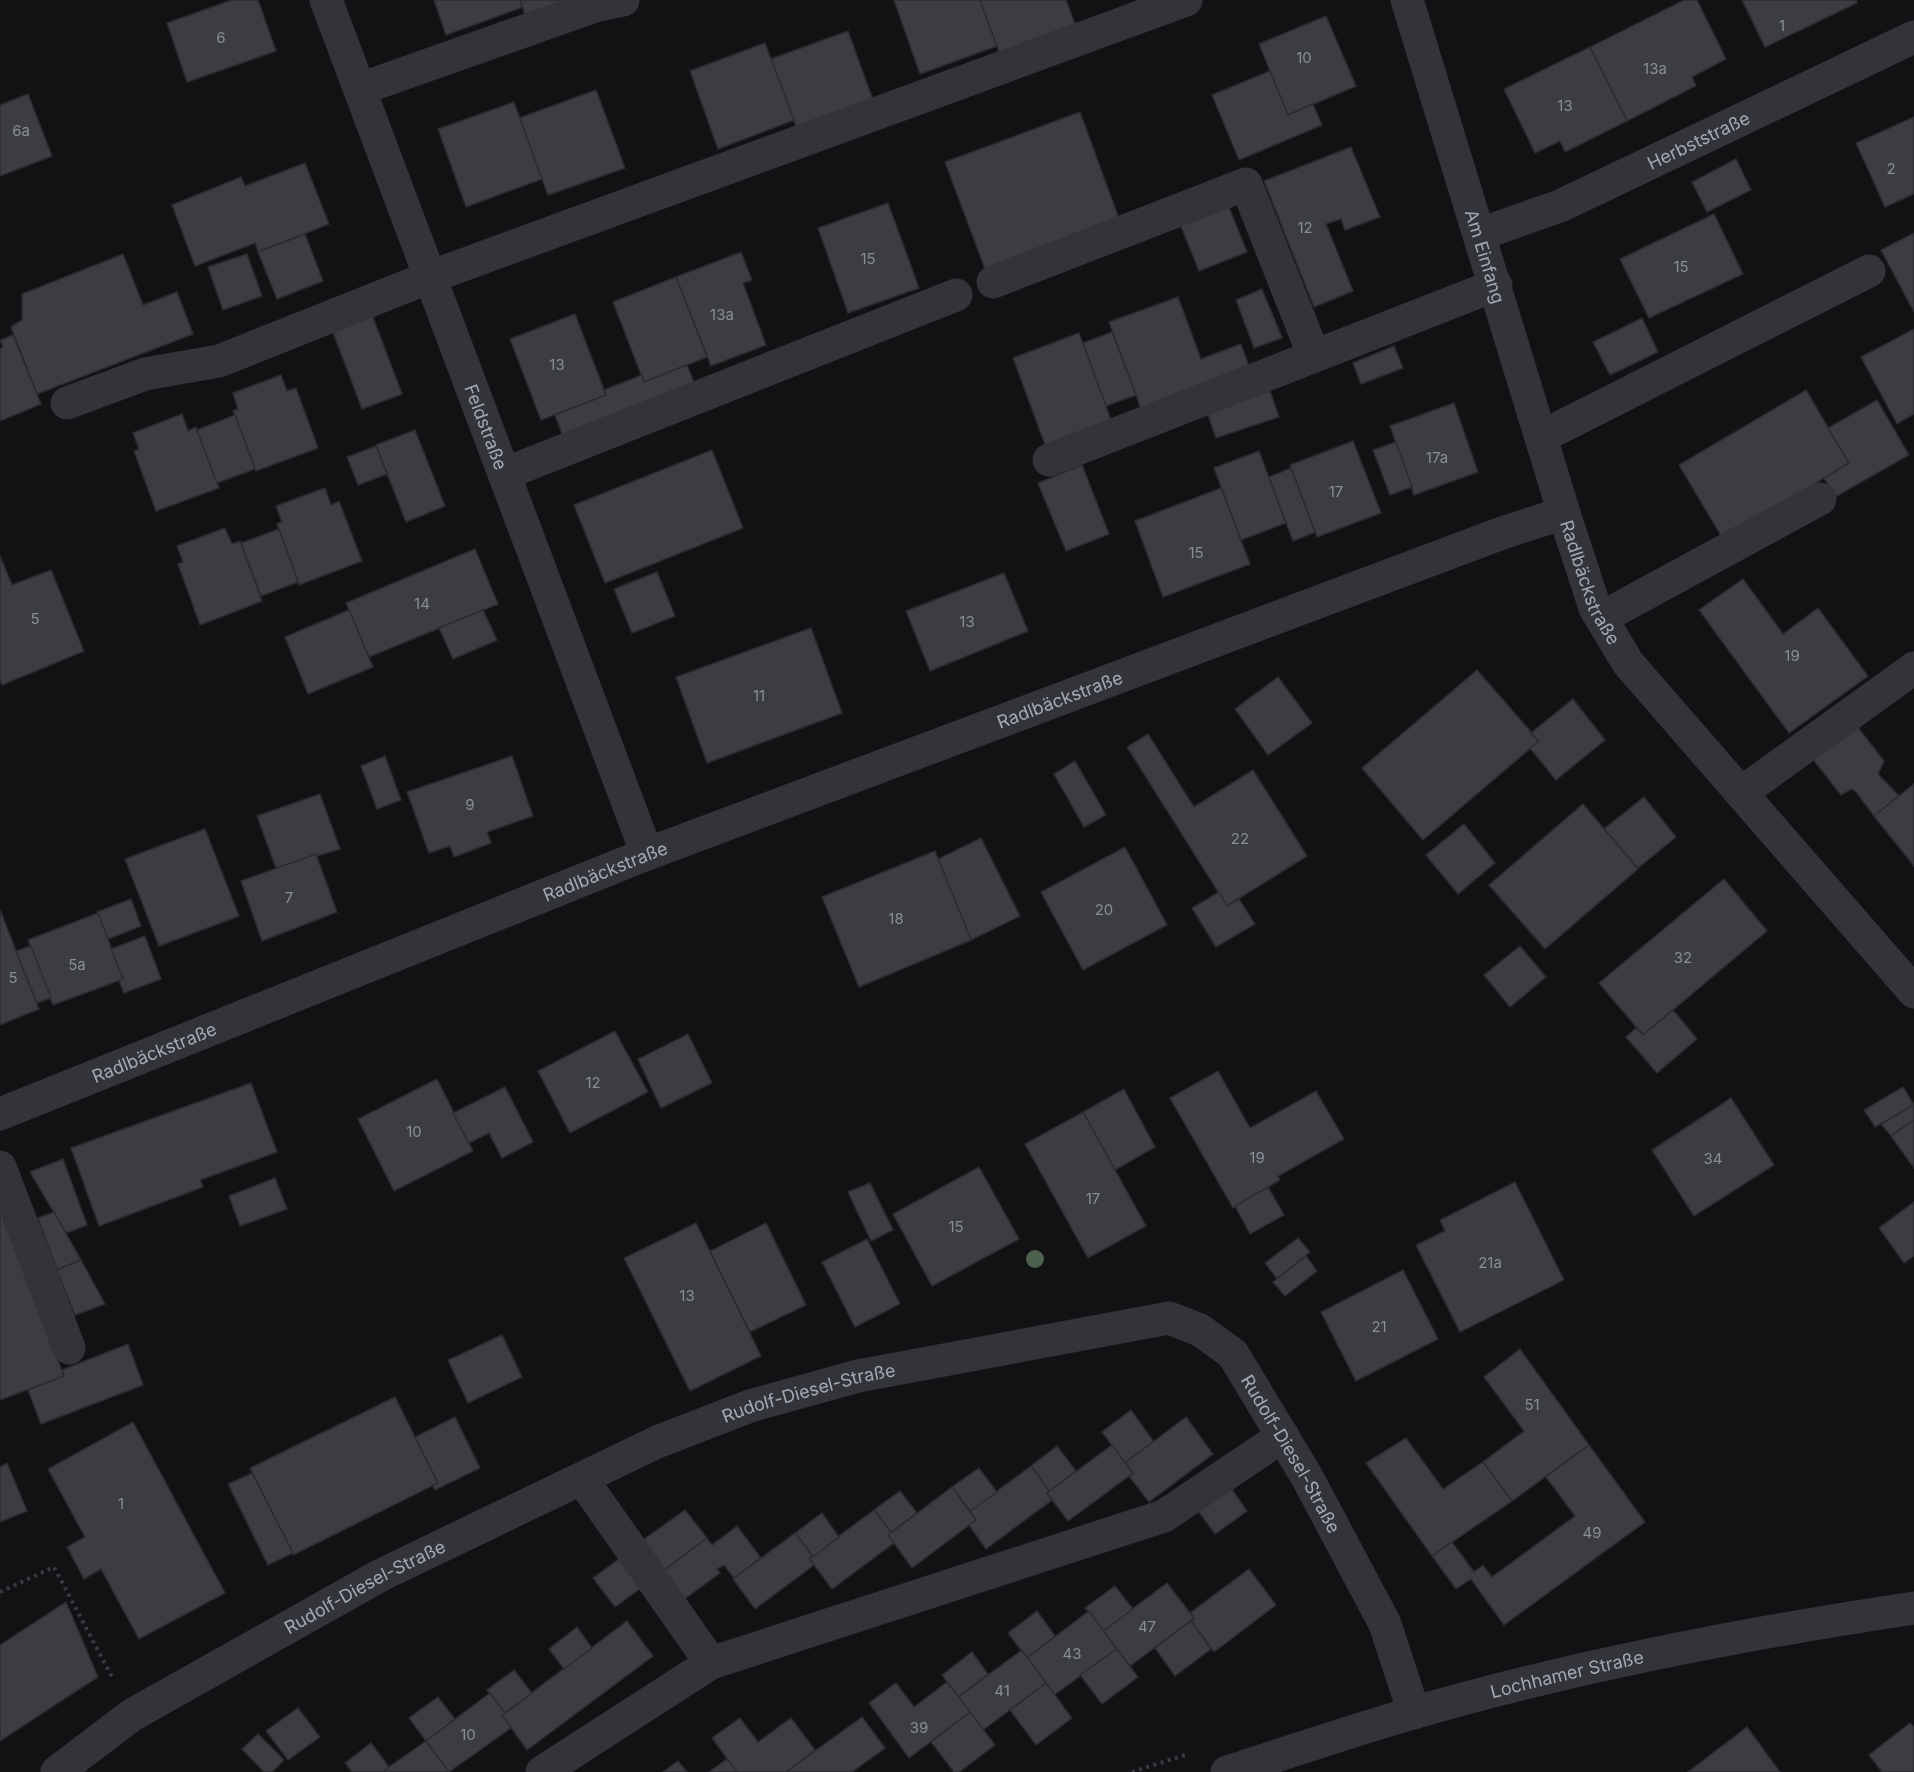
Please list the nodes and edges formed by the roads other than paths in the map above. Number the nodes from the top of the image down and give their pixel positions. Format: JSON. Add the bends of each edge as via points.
{"nodes":[{"id":1,"x":326,"y":0,"type":"edge"},
{"id":2,"x":623,"y":0,"type":"edge"},
{"id":3,"x":1186,"y":0,"type":"edge"},
{"id":4,"x":1407,"y":0,"type":"edge"},
{"id":5,"x":1914,"y":37,"type":"edge"},
{"id":6,"x":360,"y":90,"type":"junction"},
{"id":7,"x":1480,"y":234,"type":"junction"},
{"id":8,"x":1869,"y":271,"type":"dead end"},
{"id":9,"x":430,"y":277,"type":"junction"},
{"id":10,"x":993,"y":282,"type":"dead end"},
{"id":11,"x":1496,"y":285,"type":"junction"},
{"id":12,"x":956,"y":295,"type":"dead end"},
{"id":13,"x":1314,"y":356,"type":"junction"},
{"id":14,"x":67,"y":403,"type":"dead end"},
{"id":15,"x":1541,"y":437,"type":"junction"},
{"id":16,"x":1049,"y":460,"type":"dead end"},
{"id":17,"x":504,"y":474,"type":"junction"},
{"id":18,"x":1820,"y":499,"type":"dead end"},
{"id":19,"x":1564,"y":513,"type":"junction"},
{"id":20,"x":1601,"y":618,"type":"junction"},
{"id":21,"x":1914,"y":668,"type":"edge"},
{"id":22,"x":1741,"y":793,"type":"junction"},
{"id":23,"x":647,"y":854,"type":"junction"},
{"id":24,"x":1914,"y":992,"type":"edge"},
{"id":25,"x":0,"y":1114,"type":"edge"},
{"id":26,"x":0,"y":1167,"type":"edge"},
{"id":27,"x":69,"y":1348,"type":"dead end"},
{"id":28,"x":1282,"y":1436,"type":"junction"},
{"id":29,"x":582,"y":1479,"type":"junction"},
{"id":30,"x":1914,"y":1608,"type":"edge"},
{"id":31,"x":711,"y":1663,"type":"junction"},
{"id":32,"x":1414,"y":1713,"type":"junction"},
{"id":33,"x":57,"y":1772,"type":"edge"},
{"id":34,"x":542,"y":1772,"type":"edge"},
{"id":35,"x":1227,"y":1772,"type":"edge"}],
"edges":[{"from":1,"to":6,"type":"street","name":"Feldstraße"},
{"from":2,"to":6,"type":"street","via":[[598,5]]},
{"from":3,"to":9,"type":"street"},
{"from":4,"to":7,"type":"street","name":"Am Einfang"},
{"from":5,"to":7,"type":"street","name":"Herbststraße","via":[[1560,206]]},
{"from":6,"to":9,"type":"street","name":"Feldstraße"},
{"from":7,"to":11,"type":"street","name":"Am Einfang"},
{"from":8,"to":15,"type":"street"},
{"from":9,"to":14,"type":"street","via":[[219,361],[145,374]]},
{"from":9,"to":17,"type":"street","name":"Feldstraße"},
{"from":10,"to":13,"type":"street","via":[[1246,184]]},
{"from":11,"to":13,"type":"street"},
{"from":11,"to":15,"type":"street","name":"Am Einfang"},
{"from":12,"to":17,"type":"street"},
{"from":13,"to":16,"type":"street"},
{"from":15,"to":19,"type":"street","name":"Am Einfang"},
{"from":17,"to":23,"type":"street","name":"Feldstraße"},
{"from":18,"to":20,"type":"street"},
{"from":19,"to":20,"type":"street","name":"Radlbäckstraße"},
{"from":19,"to":23,"type":"street","name":"Radlbäckstraße"},
{"from":20,"to":22,"type":"street","name":"Radlbäckstraße","via":[[1628,663]]},
{"from":21,"to":22,"type":"street"},
{"from":22,"to":24,"type":"street","name":"Radlbäckstraße"},
{"from":23,"to":25,"type":"street","name":"Radlbäckstraße"},
{"from":26,"to":27,"type":"street"},
{"from":28,"to":29,"type":"street","name":"Rudolf-Diesel-Straße","via":[[1233,1354],[1200,1330],[1169,1318],[858,1376],[750,1407],[657,1442]]},
{"from":28,"to":31,"type":"street","via":[[1164,1516]]},
{"from":28,"to":32,"type":"street","name":"Rudolf-Diesel-Straße","via":[[1385,1624]]},
{"from":29,"to":31,"type":"street"},
{"from":29,"to":33,"type":"street","name":"Rudolf-Diesel-Straße","via":[[381,1575],[132,1715]]},
{"from":30,"to":32,"type":"street","name":"Lochhamer Straße","via":[[1786,1627],[1551,1678]]},
{"from":31,"to":34,"type":"street"},
{"from":32,"to":35,"type":"street","name":"Lochhamer Straße"}]}
